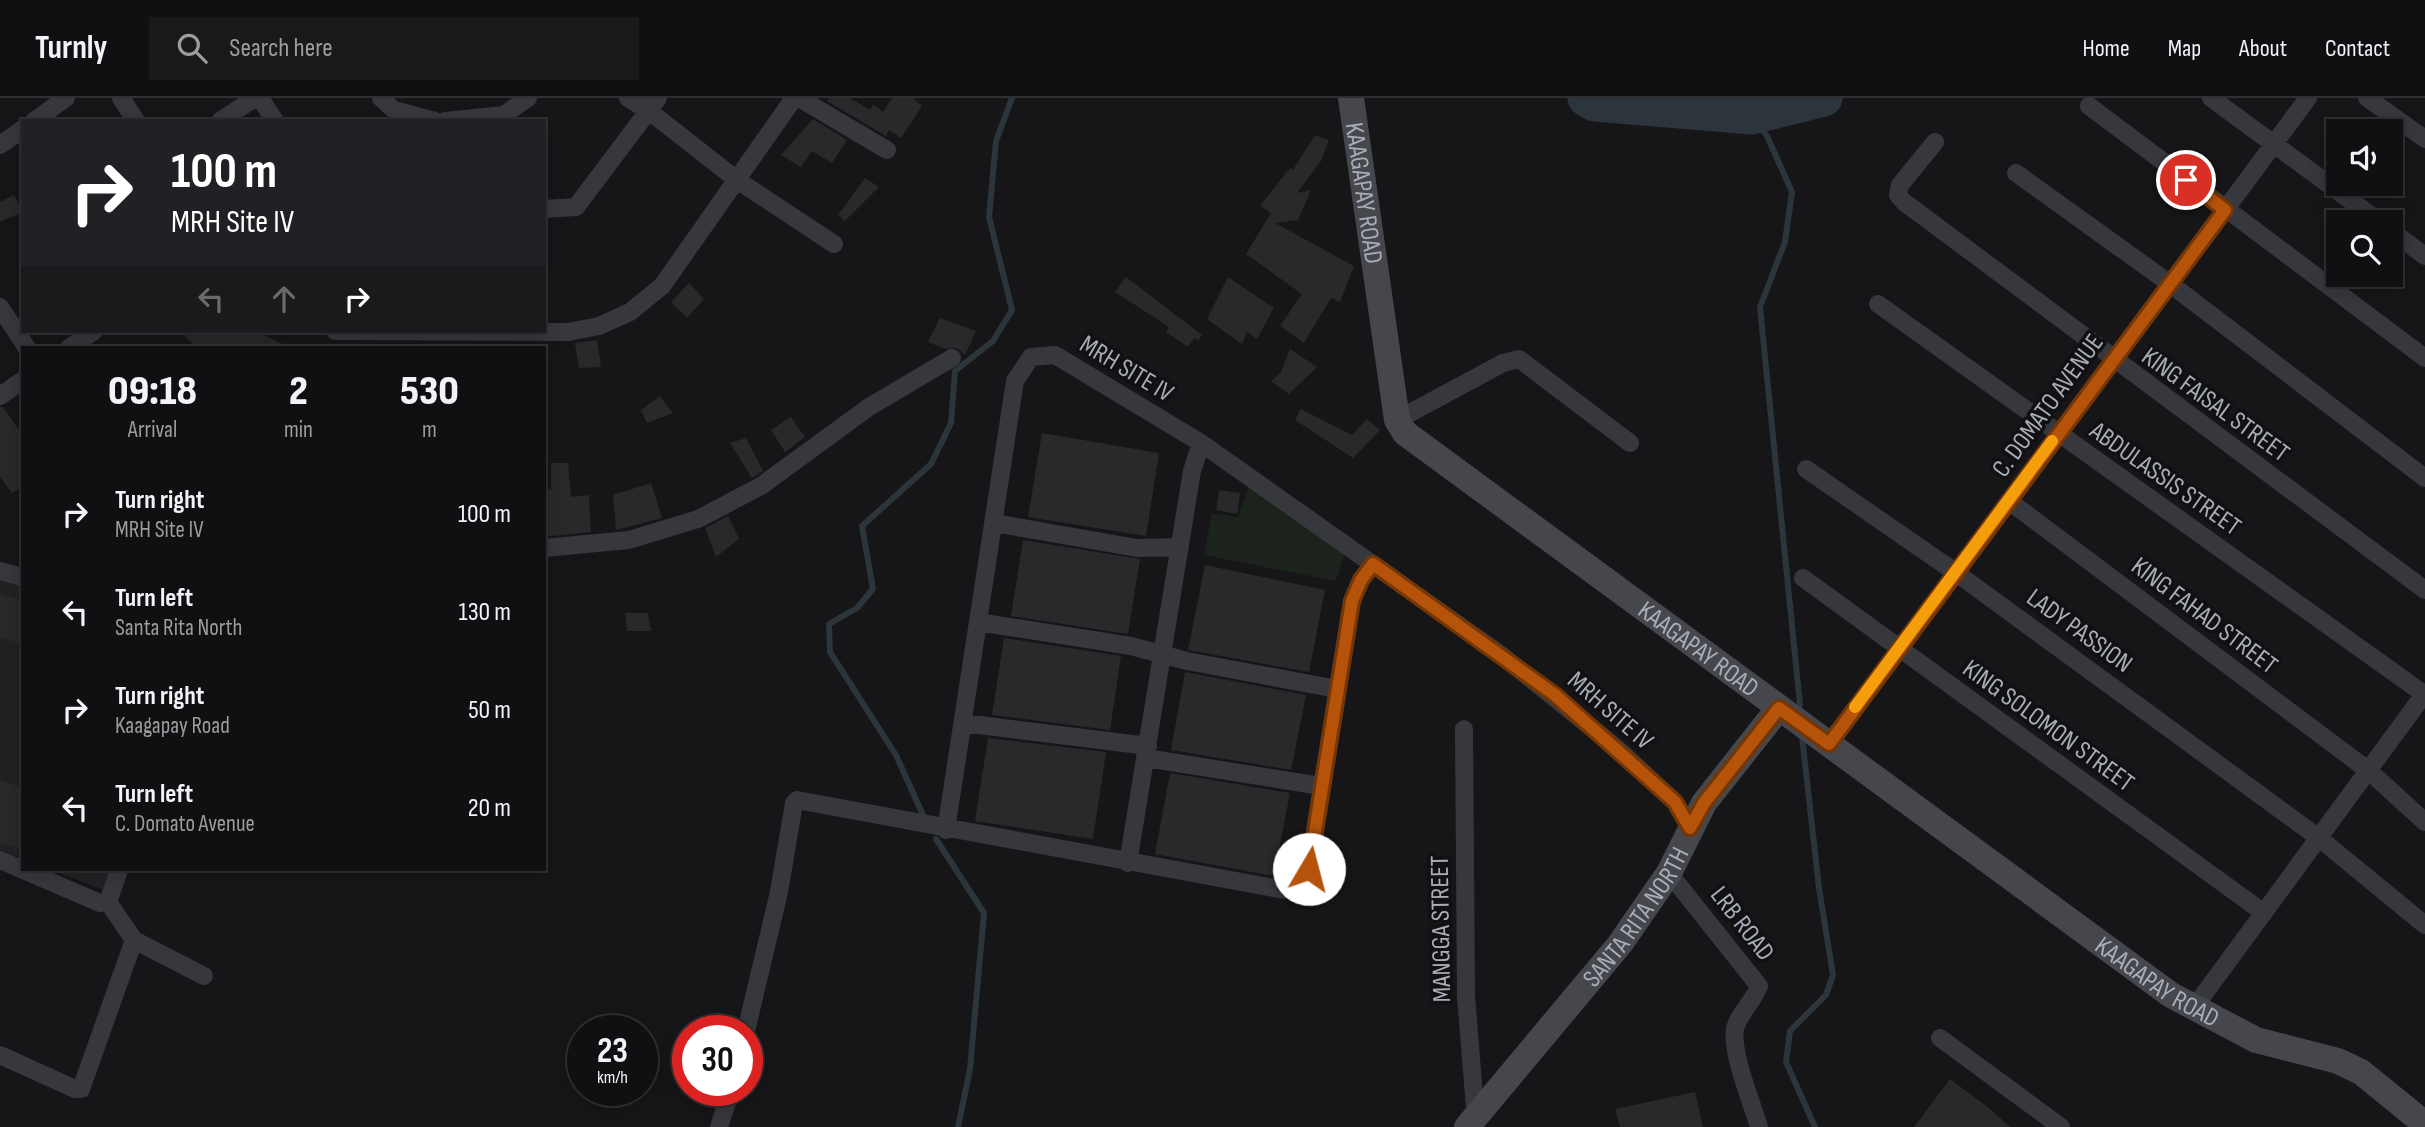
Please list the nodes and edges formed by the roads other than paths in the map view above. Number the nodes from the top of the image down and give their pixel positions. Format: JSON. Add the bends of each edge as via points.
{"nodes":[{"id":1,"x":66,"y":98,"type":"edge"},
{"id":2,"x":121,"y":98,"type":"edge"},
{"id":3,"x":258,"y":98,"type":"edge"},
{"id":4,"x":381,"y":98,"type":"edge"},
{"id":5,"x":528,"y":98,"type":"edge"},
{"id":6,"x":628,"y":98,"type":"edge"},
{"id":7,"x":797,"y":98,"type":"edge"},
{"id":8,"x":1351,"y":98,"type":"edge"},
{"id":9,"x":2211,"y":98,"type":"edge"},
{"id":10,"x":2308,"y":98,"type":"edge"},
{"id":11,"x":2367,"y":98,"type":"edge"},
{"id":12,"x":654,"y":104,"type":"edge"},
{"id":13,"x":2089,"y":106,"type":"dead end"},
{"id":14,"x":37,"y":119,"type":"edge"},
{"id":15,"x":135,"y":119,"type":"edge"},
{"id":16,"x":223,"y":119,"type":"edge"},
{"id":17,"x":274,"y":119,"type":"edge"},
{"id":18,"x":428,"y":119,"type":"edge"},
{"id":19,"x":462,"y":119,"type":"edge"},
{"id":20,"x":21,"y":130,"type":"edge"},
{"id":21,"x":2425,"y":139,"type":"edge"},
{"id":22,"x":1935,"y":142,"type":"dead end"},
{"id":23,"x":2274,"y":143,"type":"junction"},
{"id":24,"x":0,"y":145,"type":"edge"},
{"id":25,"x":887,"y":150,"type":"dead end"},
{"id":26,"x":2016,"y":173,"type":"dead end"},
{"id":27,"x":737,"y":180,"type":"junction"},
{"id":28,"x":546,"y":209,"type":"edge"},
{"id":29,"x":2225,"y":210,"type":"junction"},
{"id":30,"x":2364,"y":210,"type":"edge"},
{"id":31,"x":2403,"y":240,"type":"edge"},
{"id":32,"x":834,"y":244,"type":"dead end"},
{"id":33,"x":2425,"y":256,"type":"edge"},
{"id":34,"x":2169,"y":283,"type":"junction"},
{"id":35,"x":1878,"y":304,"type":"dead end"},
{"id":36,"x":0,"y":307,"type":"edge"},
{"id":37,"x":91,"y":333,"type":"edge"},
{"id":38,"x":343,"y":337,"type":"edge"},
{"id":39,"x":456,"y":340,"type":"edge"},
{"id":40,"x":26,"y":346,"type":"edge"},
{"id":41,"x":72,"y":346,"type":"edge"},
{"id":42,"x":952,"y":358,"type":"dead end"},
{"id":43,"x":2425,"y":358,"type":"edge"},
{"id":44,"x":2113,"y":360,"type":"junction"},
{"id":45,"x":21,"y":381,"type":"edge"},
{"id":46,"x":0,"y":396,"type":"edge"},
{"id":47,"x":1397,"y":420,"type":"junction"},
{"id":48,"x":2058,"y":433,"type":"junction"},
{"id":49,"x":1201,"y":443,"type":"junction"},
{"id":50,"x":1630,"y":443,"type":"dead end"},
{"id":51,"x":1807,"y":469,"type":"dead end"},
{"id":52,"x":2425,"y":478,"type":"edge"},
{"id":53,"x":2009,"y":500,"type":"junction"},
{"id":54,"x":993,"y":523,"type":"junction"},
{"id":55,"x":1180,"y":547,"type":"junction"},
{"id":56,"x":546,"y":548,"type":"edge"},
{"id":57,"x":1373,"y":564,"type":"junction"},
{"id":58,"x":0,"y":571,"type":"edge"},
{"id":59,"x":1955,"y":572,"type":"junction"},
{"id":60,"x":21,"y":576,"type":"edge"},
{"id":61,"x":1803,"y":578,"type":"dead end"},
{"id":62,"x":2425,"y":590,"type":"edge"},
{"id":63,"x":978,"y":622,"type":"junction"},
{"id":64,"x":1898,"y":648,"type":"junction"},
{"id":65,"x":1162,"y":654,"type":"junction"},
{"id":66,"x":1337,"y":689,"type":"junction"},
{"id":67,"x":2425,"y":693,"type":"edge"},
{"id":68,"x":1779,"y":708,"type":"junction"},
{"id":69,"x":962,"y":723,"type":"junction"},
{"id":70,"x":1464,"y":729,"type":"dead end"},
{"id":71,"x":1829,"y":744,"type":"junction"},
{"id":72,"x":1147,"y":752,"type":"junction"},
{"id":73,"x":2369,"y":771,"type":"junction"},
{"id":74,"x":1321,"y":786,"type":"junction"},
{"id":75,"x":2425,"y":822,"type":"edge"},
{"id":76,"x":1690,"y":828,"type":"junction"},
{"id":77,"x":946,"y":830,"type":"junction"},
{"id":78,"x":2319,"y":838,"type":"junction"},
{"id":79,"x":0,"y":860,"type":"edge"},
{"id":80,"x":1128,"y":863,"type":"junction"},
{"id":81,"x":21,"y":869,"type":"edge"},
{"id":82,"x":26,"y":871,"type":"edge"},
{"id":83,"x":119,"y":871,"type":"edge"},
{"id":84,"x":1669,"y":873,"type":"junction"},
{"id":85,"x":108,"y":902,"type":"junction"},
{"id":86,"x":2264,"y":913,"type":"junction"},
{"id":87,"x":2425,"y":925,"type":"edge"},
{"id":88,"x":134,"y":940,"type":"junction"},
{"id":89,"x":204,"y":976,"type":"dead end"},
{"id":90,"x":2193,"y":1009,"type":"junction"},
{"id":91,"x":750,"y":1015,"type":"edge"},
{"id":92,"x":1940,"y":1038,"type":"dead end"},
{"id":93,"x":0,"y":1055,"type":"edge"},
{"id":94,"x":726,"y":1106,"type":"edge"},
{"id":95,"x":1473,"y":1124,"type":"edge"},
{"id":96,"x":2424,"y":1125,"type":"edge"},
{"id":97,"x":719,"y":1127,"type":"edge"},
{"id":98,"x":1759,"y":1127,"type":"edge"},
{"id":99,"x":2061,"y":1127,"type":"edge"}],
"edges":[{"from":1,"to":14,"type":"street"},
{"from":2,"to":15,"type":"street"},
{"from":3,"to":16,"type":"street"},
{"from":3,"to":17,"type":"street"},
{"from":4,"to":18,"type":"street","via":[[394,110]]},
{"from":5,"to":19,"type":"street","via":[[505,114]]},
{"from":6,"to":12,"type":"street"},
{"from":7,"to":25,"type":"street"},
{"from":7,"to":27,"type":"street"},
{"from":8,"to":47,"type":"street","name":"KAAGAPAY ROAD"},
{"from":9,"to":23,"type":"street"},
{"from":10,"to":23,"type":"street","name":"C. DOMATO AVENUE"},
{"from":11,"to":21,"type":"street"},
{"from":12,"to":27,"type":"street"},
{"from":12,"to":28,"type":"street","via":[[576,207]]},
{"from":13,"to":29,"type":"street"},
{"from":20,"to":24,"type":"street"},
{"from":22,"to":44,"type":"street","name":"KING FAISAL STREET","via":[[1900,185],[1898,195]]},
{"from":23,"to":29,"type":"street","name":"C. DOMATO AVENUE"},
{"from":23,"to":30,"type":"street"},
{"from":26,"to":34,"type":"street"},
{"from":27,"to":32,"type":"street"},
{"from":27,"to":39,"type":"street","via":[[662,286],[630,312],[599,326],[568,332]]},
{"from":29,"to":34,"type":"street","name":"C. DOMATO AVENUE"},
{"from":29,"to":43,"type":"street"},
{"from":31,"to":33,"type":"street"},
{"from":34,"to":44,"type":"street","name":"C. DOMATO AVENUE"},
{"from":34,"to":52,"type":"street"},
{"from":35,"to":48,"type":"street","name":"ABDULASSIS STREET"},
{"from":36,"to":40,"type":"street"},
{"from":37,"to":41,"type":"street"},
{"from":38,"to":39,"type":"street"},
{"from":42,"to":56,"type":"street","via":[[869,407],[761,485],[698,519],[629,540]]},
{"from":44,"to":48,"type":"street","name":"C. DOMATO AVENUE"},
{"from":44,"to":62,"type":"street","name":"KING FAISAL STREET"},
{"from":45,"to":46,"type":"street"},
{"from":47,"to":50,"type":"street","via":[[1503,363],[1519,359]]},
{"from":47,"to":68,"type":"street","name":"KAAGAPAY ROAD","via":[[1405,433]]},
{"from":48,"to":53,"type":"street","name":"C. DOMATO AVENUE"},
{"from":48,"to":67,"type":"street","name":"ABDULASSIS STREET"},
{"from":49,"to":54,"type":"street","name":"MRH SITE IV","via":[[1055,355],[1031,357],[1016,380]]},
{"from":49,"to":55,"type":"street"},
{"from":49,"to":57,"type":"street","name":"MRH SITE IV"},
{"from":51,"to":59,"type":"street","name":"LADY PASSION"},
{"from":53,"to":59,"type":"street","name":"C. DOMATO AVENUE"},
{"from":53,"to":73,"type":"street","name":"KING FAHAD STREET"},
{"from":54,"to":55,"type":"street","via":[[1138,548]]},
{"from":54,"to":63,"type":"street","name":"MRH SITE IV"},
{"from":55,"to":65,"type":"street"},
{"from":57,"to":66,"type":"street","via":[[1352,601]]},
{"from":57,"to":76,"type":"street","name":"MRH SITE IV","via":[[1555,695],[1675,802]]},
{"from":58,"to":60,"type":"street"},
{"from":59,"to":64,"type":"street","name":"C. DOMATO AVENUE"},
{"from":59,"to":78,"type":"street","name":"LADY PASSION"},
{"from":61,"to":64,"type":"street","name":"KING SOLOMON STREET"},
{"from":63,"to":65,"type":"street"},
{"from":63,"to":69,"type":"street","name":"MRH SITE IV"},
{"from":64,"to":71,"type":"street","name":"C. DOMATO AVENUE"},
{"from":64,"to":86,"type":"street","name":"KING SOLOMON STREET"},
{"from":65,"to":66,"type":"street"},
{"from":65,"to":72,"type":"street"},
{"from":66,"to":74,"type":"street"},
{"from":67,"to":73,"type":"street"},
{"from":68,"to":71,"type":"street","name":"KAAGAPAY ROAD"},
{"from":68,"to":76,"type":"street","name":"SANTA RITA NORTH","via":[[1704,803]]},
{"from":69,"to":72,"type":"street"},
{"from":69,"to":77,"type":"street","name":"MRH SITE IV"},
{"from":70,"to":95,"type":"street","name":"MANGGA STREET","via":[[1466,996]]},
{"from":71,"to":90,"type":"street","name":"KAAGAPAY ROAD"},
{"from":72,"to":74,"type":"street"},
{"from":72,"to":80,"type":"street"},
{"from":73,"to":75,"type":"street","name":"KING FAHAD STREET"},
{"from":73,"to":78,"type":"street"},
{"from":74,"to":80,"type":"street","via":[[1309,869],[1300,884],[1284,890]]},
{"from":76,"to":84,"type":"street","name":"SANTA RITA NORTH"},
{"from":77,"to":80,"type":"street"},
{"from":77,"to":91,"type":"street","via":[[795,802]]},
{"from":78,"to":86,"type":"street"},
{"from":78,"to":87,"type":"street","name":"LADY PASSION"},
{"from":79,"to":81,"type":"street"},
{"from":82,"to":85,"type":"street"},
{"from":83,"to":85,"type":"street"},
{"from":84,"to":95,"type":"street","name":"SANTA RITA NORTH","via":[[1620,944]]},
{"from":84,"to":98,"type":"street","name":"LRB ROAD","via":[[1759,986],[1735,1028],[1735,1044]]},
{"from":85,"to":88,"type":"street"},
{"from":86,"to":90,"type":"street"},
{"from":88,"to":89,"type":"street"},
{"from":88,"to":93,"type":"street","via":[[81,1088]]},
{"from":90,"to":96,"type":"street","name":"KAAGAPAY ROAD","via":[[2256,1040],[2338,1061],[2361,1072]]},
{"from":92,"to":99,"type":"street"},
{"from":94,"to":97,"type":"street"}]}
